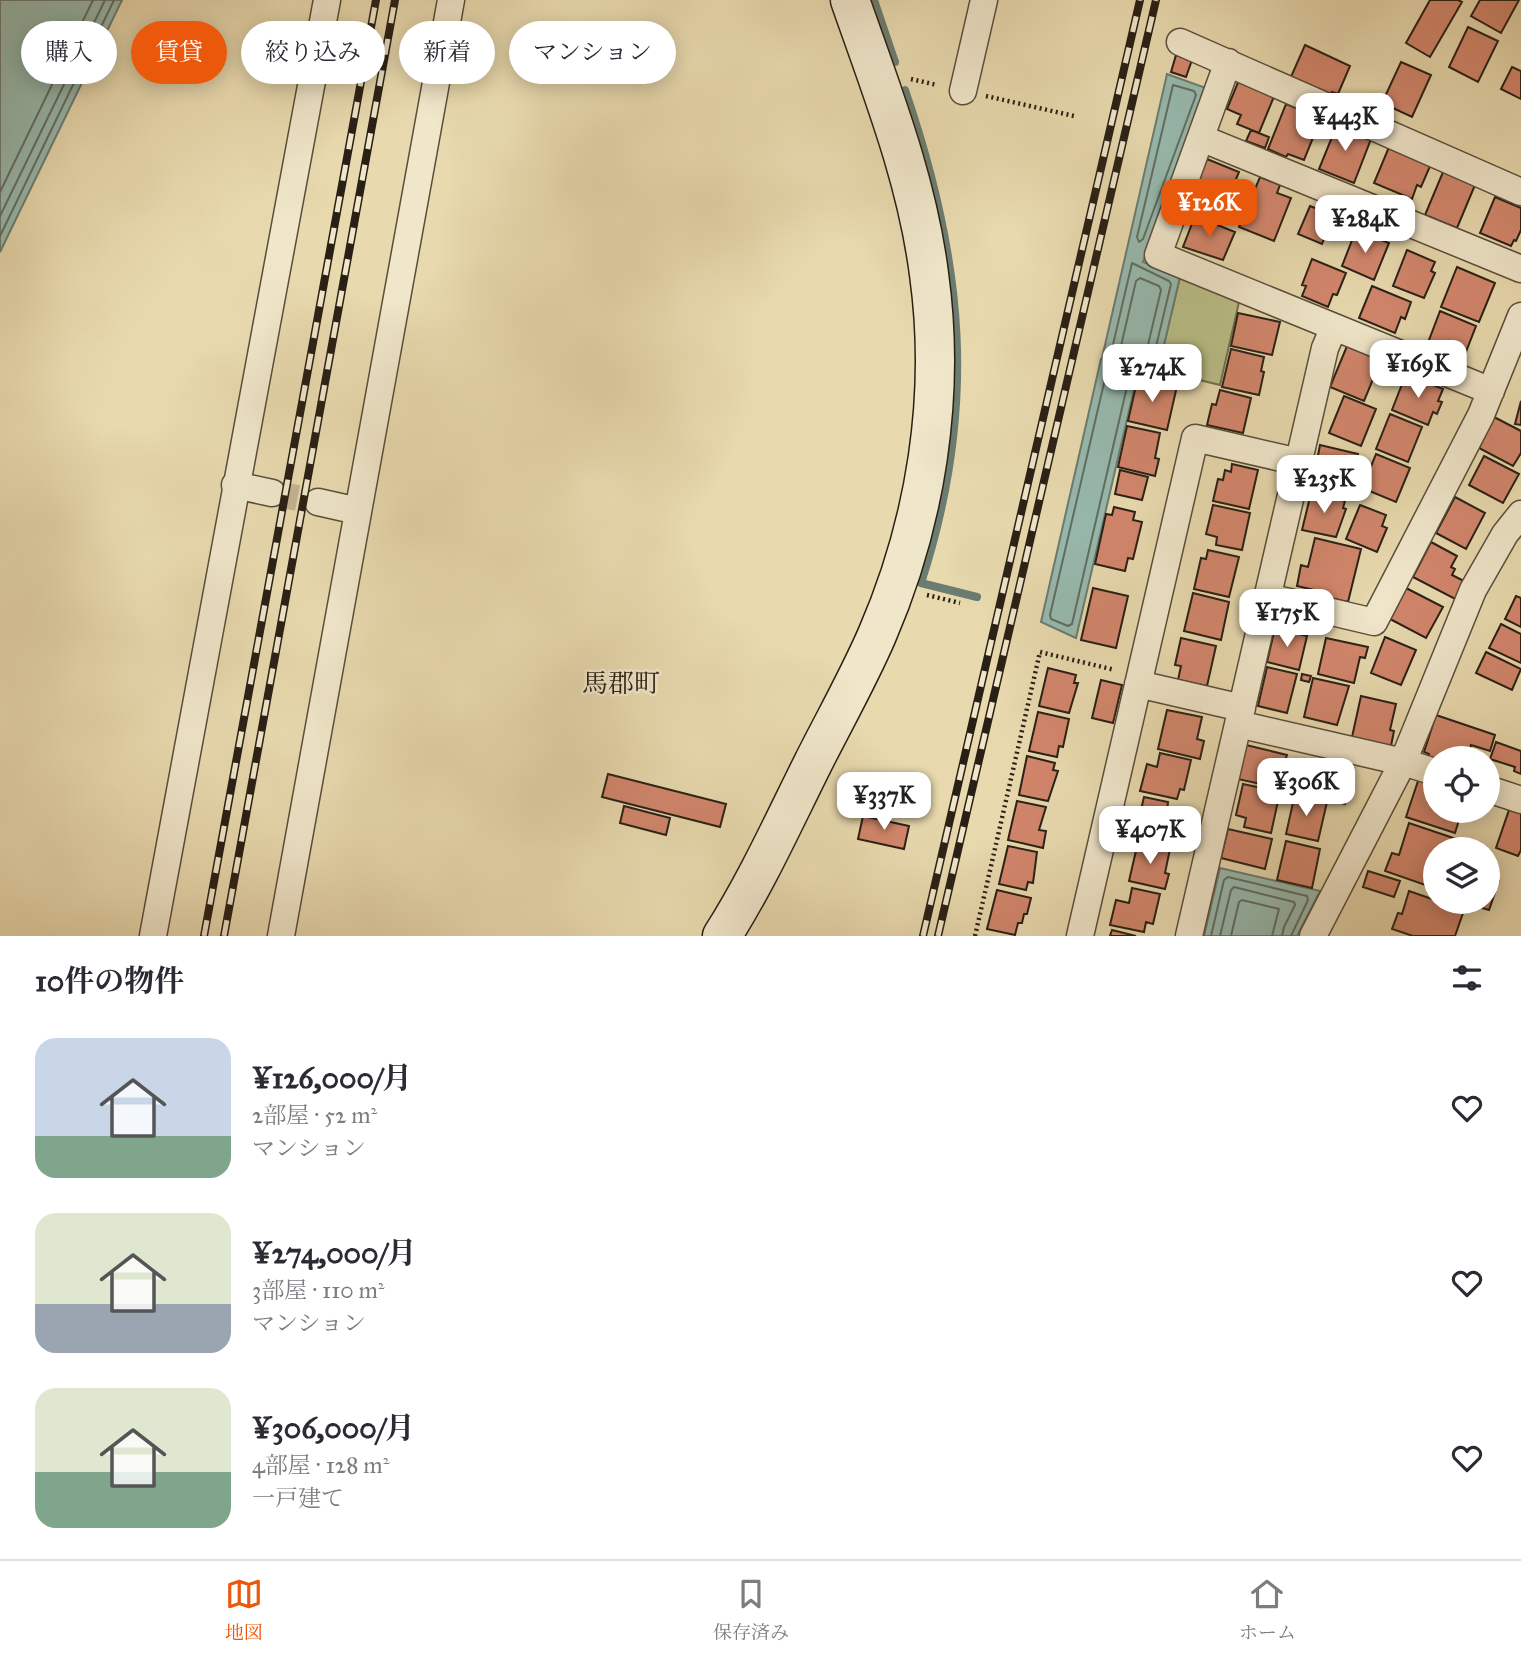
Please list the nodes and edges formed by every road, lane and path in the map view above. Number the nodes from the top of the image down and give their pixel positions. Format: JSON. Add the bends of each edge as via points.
{"nodes":[{"id":1,"x":327,"y":0,"type":"edge"},
{"id":2,"x":452,"y":0,"type":"edge"},
{"id":3,"x":850,"y":0,"type":"edge"},
{"id":4,"x":984,"y":0,"type":"edge"},
{"id":5,"x":1180,"y":42,"type":"dead end"},
{"id":6,"x":1228,"y":62,"type":"junction"},
{"id":7,"x":963,"y":90,"type":"dead end"},
{"id":8,"x":1201,"y":138,"type":"junction"},
{"id":9,"x":1521,"y":192,"type":"edge"},
{"id":10,"x":1521,"y":269,"type":"edge"},
{"id":11,"x":1521,"y":316,"type":"edge"},
{"id":12,"x":1334,"y":327,"type":"junction"},
{"id":13,"x":1491,"y":391,"type":"junction"},
{"id":14,"x":1299,"y":462,"type":"junction"},
{"id":15,"x":235,"y":485,"type":"junction"},
{"id":16,"x":272,"y":493,"type":"tunnel mouth"},
{"id":17,"x":317,"y":502,"type":"tunnel mouth"},
{"id":18,"x":358,"y":511,"type":"junction"},
{"id":19,"x":1521,"y":514,"type":"edge"},
{"id":20,"x":1268,"y":597,"type":"junction"},
{"id":21,"x":1139,"y":680,"type":"junction"},
{"id":22,"x":1240,"y":716,"type":"junction"},
{"id":23,"x":1403,"y":762,"type":"junction"},
{"id":24,"x":1423,"y":768,"type":"edge"},
{"id":25,"x":1500,"y":793,"type":"edge"},
{"id":26,"x":1521,"y":800,"type":"edge"},
{"id":27,"x":153,"y":936,"type":"edge"},
{"id":28,"x":281,"y":936,"type":"edge"},
{"id":29,"x":722,"y":936,"type":"edge"},
{"id":30,"x":975,"y":936,"type":"edge"},
{"id":31,"x":1080,"y":936,"type":"edge"},
{"id":32,"x":1189,"y":936,"type":"edge"},
{"id":33,"x":1313,"y":936,"type":"edge"}],
"edges":[{"from":1,"to":15,"type":"street"},
{"from":2,"to":18,"type":"street"},
{"from":3,"to":29,"type":"street","via":[[906,165],[929,273],[935,355],[931,438],[905,560],[876,637]]},
{"from":4,"to":7,"type":"street"},
{"from":5,"to":6,"type":"street"},
{"from":6,"to":8,"type":"street"},
{"from":6,"to":9,"type":"street"},
{"from":8,"to":10,"type":"street"},
{"from":8,"to":12,"type":"street","via":[[1158,255]]},
{"from":11,"to":13,"type":"street"},
{"from":12,"to":13,"type":"street"},
{"from":12,"to":14,"type":"street"},
{"from":13,"to":20,"type":"street","via":[[1374,622]]},
{"from":14,"to":20,"type":"street"},
{"from":14,"to":21,"type":"street","via":[[1195,438]]},
{"from":15,"to":16,"type":"street"},
{"from":15,"to":27,"type":"street"},
{"from":17,"to":18,"type":"street"},
{"from":18,"to":28,"type":"street"},
{"from":19,"to":23,"type":"street","via":[[1473,590]]},
{"from":20,"to":22,"type":"street"},
{"from":21,"to":22,"type":"street"},
{"from":21,"to":30,"type":"path","via":[[1040,652]]},
{"from":21,"to":31,"type":"street"},
{"from":22,"to":23,"type":"street"},
{"from":22,"to":32,"type":"street"},
{"from":23,"to":24,"type":"street"},
{"from":23,"to":33,"type":"street"},
{"from":25,"to":26,"type":"street"}]}
